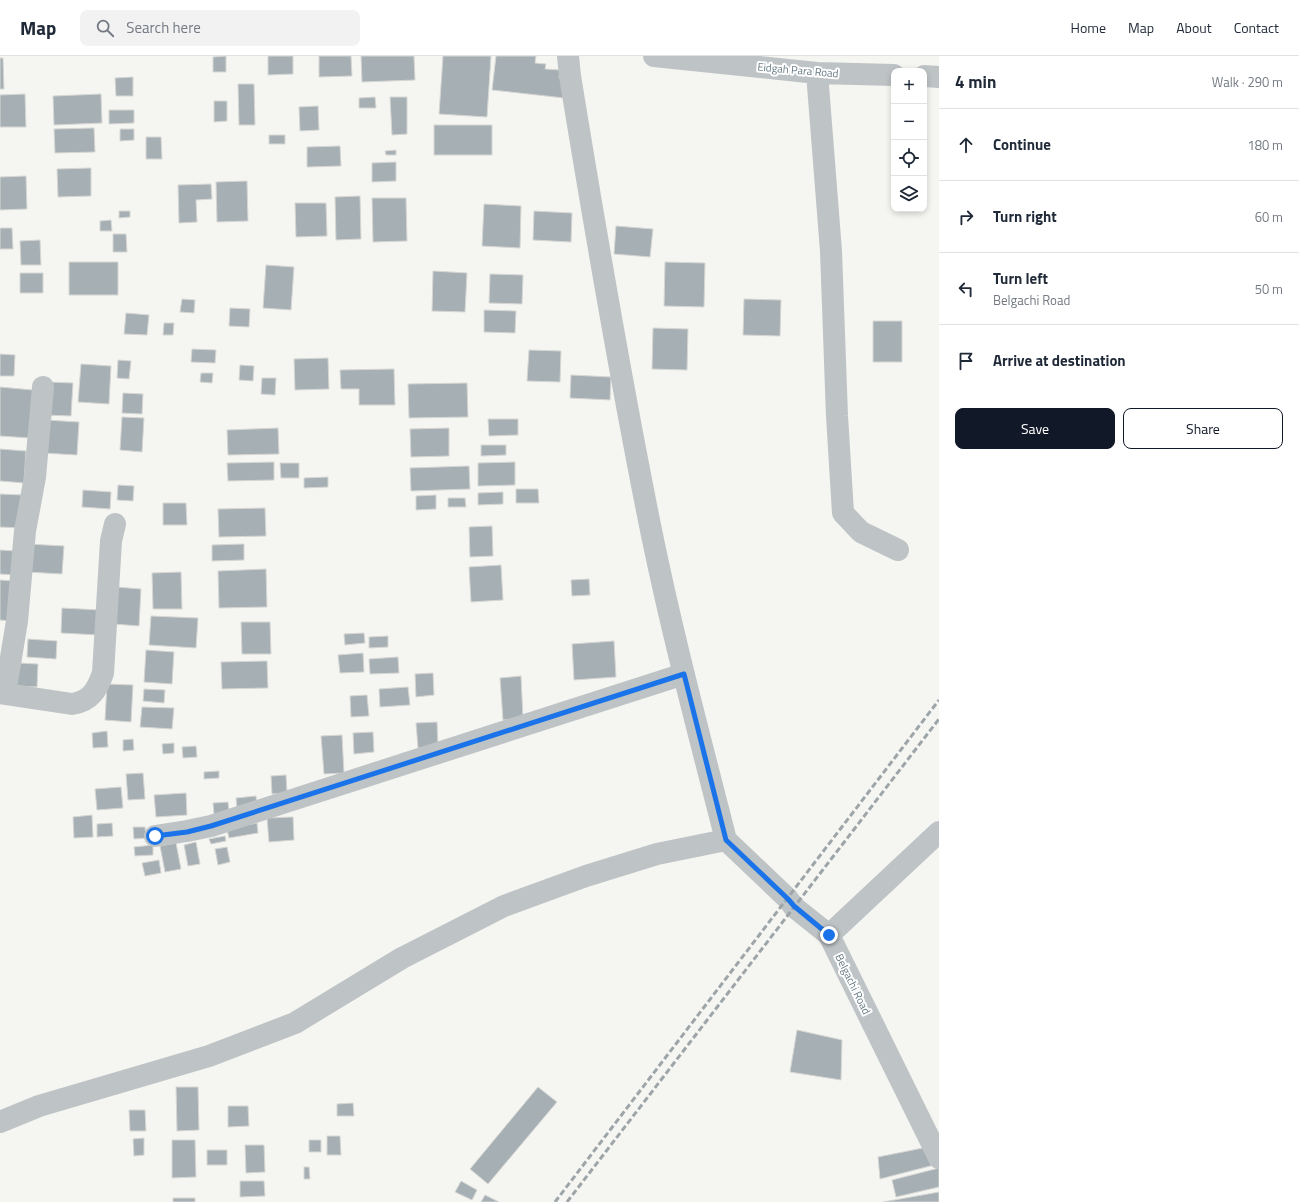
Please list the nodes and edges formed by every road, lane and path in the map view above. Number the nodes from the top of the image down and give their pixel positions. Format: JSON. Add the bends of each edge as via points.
{"nodes":[{"id":1,"x":568,"y":56,"type":"edge"},
{"id":2,"x":654,"y":56,"type":"edge"},
{"id":3,"x":816,"y":73,"type":"junction"},
{"id":4,"x":891,"y":75,"type":"edge"},
{"id":5,"x":927,"y":76,"type":"edge"},
{"id":6,"x":939,"y":77,"type":"edge"},
{"id":7,"x":43,"y":387,"type":"dead end"},
{"id":8,"x":115,"y":524,"type":"dead end"},
{"id":9,"x":898,"y":550,"type":"dead end"},
{"id":10,"x":684,"y":674,"type":"junction"},
{"id":11,"x":3,"y":693,"type":"edge"},
{"id":12,"x":939,"y":832,"type":"edge"},
{"id":13,"x":155,"y":836,"type":"dead end"},
{"id":14,"x":726,"y":840,"type":"junction"},
{"id":15,"x":829,"y":935,"type":"junction"},
{"id":16,"x":0,"y":1122,"type":"edge"},
{"id":17,"x":939,"y":1158,"type":"edge"}],
"edges":[{"from":1,"to":10,"type":"street","via":[[606,291],[652,535]]},
{"from":2,"to":3,"type":"street","name":"Eidgah Para Road"},
{"from":3,"to":4,"type":"street","name":"Eidgah Para Road"},
{"from":3,"to":9,"type":"street","via":[[831,251],[843,513],[861,532]]},
{"from":5,"to":6,"type":"street"},
{"from":7,"to":11,"type":"street","via":[[17,621]]},
{"from":8,"to":11,"type":"street","via":[[111,541],[103,673],[96,689],[88,699],[72,704]]},
{"from":10,"to":13,"type":"street","via":[[211,826]]},
{"from":10,"to":14,"type":"street"},
{"from":12,"to":15,"type":"street"},
{"from":14,"to":15,"type":"street","name":"Belgachi Road","via":[[794,906]]},
{"from":14,"to":16,"type":"street","via":[[657,854],[586,876],[504,906],[402,958],[295,1023],[209,1056],[39,1106]]},
{"from":15,"to":17,"type":"street","name":"Belgachi Road"}]}
